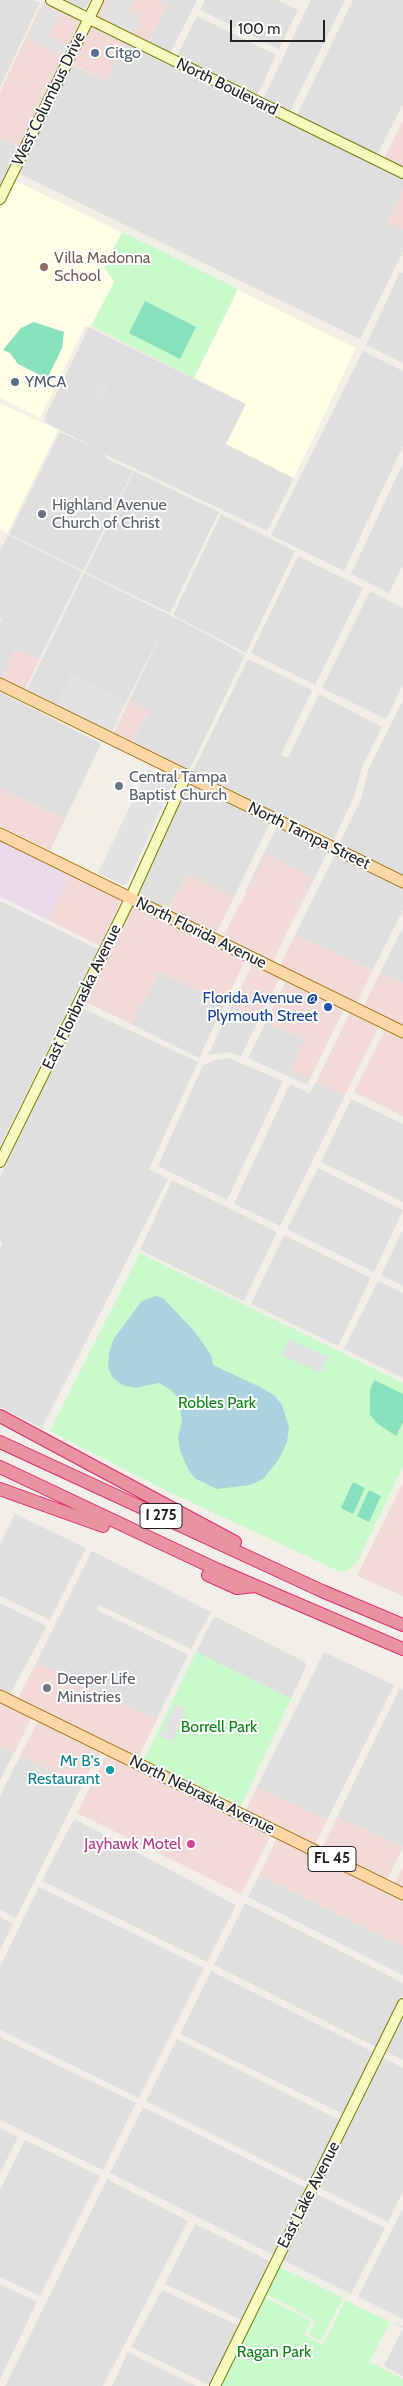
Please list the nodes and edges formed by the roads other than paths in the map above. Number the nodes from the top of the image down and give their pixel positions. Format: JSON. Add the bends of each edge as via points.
{"nodes":[{"id":1,"x":51,"y":0,"type":"edge"},
{"id":2,"x":98,"y":0,"type":"edge"},
{"id":3,"x":89,"y":19,"type":"junction"},
{"id":4,"x":403,"y":173,"type":"edge"},
{"id":5,"x":0,"y":198,"type":"edge"},
{"id":6,"x":0,"y":684,"type":"edge"},
{"id":7,"x":186,"y":776,"type":"junction"},
{"id":8,"x":0,"y":834,"type":"edge"},
{"id":9,"x":403,"y":882,"type":"edge"},
{"id":10,"x":130,"y":899,"type":"junction"},
{"id":11,"x":403,"y":1032,"type":"edge"},
{"id":12,"x":0,"y":1162,"type":"edge"},
{"id":13,"x":0,"y":1416,"type":"edge"},
{"id":14,"x":0,"y":1442,"type":"edge"},
{"id":15,"x":0,"y":1467,"type":"edge"},
{"id":16,"x":0,"y":1489,"type":"edge"},
{"id":17,"x":255,"y":1586,"type":"junction"},
{"id":18,"x":322,"y":1591,"type":"junction"},
{"id":19,"x":403,"y":1625,"type":"edge"},
{"id":20,"x":403,"y":1649,"type":"edge"},
{"id":21,"x":0,"y":1696,"type":"edge"},
{"id":22,"x":403,"y":1894,"type":"edge"},
{"id":23,"x":403,"y":2004,"type":"edge"},
{"id":24,"x":216,"y":2386,"type":"edge"}],
"edges":[{"from":1,"to":3,"type":"street","name":"North Boulevard"},
{"from":2,"to":3,"type":"street","name":"West Columbus Drive"},
{"from":3,"to":4,"type":"street","name":"North Boulevard"},
{"from":3,"to":5,"type":"street","name":"West Columbus Drive"},
{"from":6,"to":7,"type":"main road","name":"North Tampa Street"},
{"from":7,"to":9,"type":"main road","name":"North Tampa Street"},
{"from":7,"to":10,"type":"street","name":"East Floribraska Avenue"},
{"from":8,"to":10,"type":"main road","name":"North Florida Avenue"},
{"from":10,"to":11,"type":"main road","name":"North Florida Avenue"},
{"from":10,"to":12,"type":"street","name":"East Floribraska Avenue"},
{"from":13,"to":18,"type":"highway"},
{"from":14,"to":18,"type":"highway","number":"I 275"},
{"from":15,"to":17,"type":"highway","number":"I 275"},
{"from":16,"to":17,"type":"highway","via":[[92,1521],[237,1588]]},
{"from":17,"to":20,"type":"highway","number":"I 275"},
{"from":18,"to":19,"type":"highway","number":"I 275"},
{"from":21,"to":22,"type":"main road","name":"North Nebraska Avenue","number":"FL 45"},
{"from":23,"to":24,"type":"street","name":"East Lake Avenue"}]}
